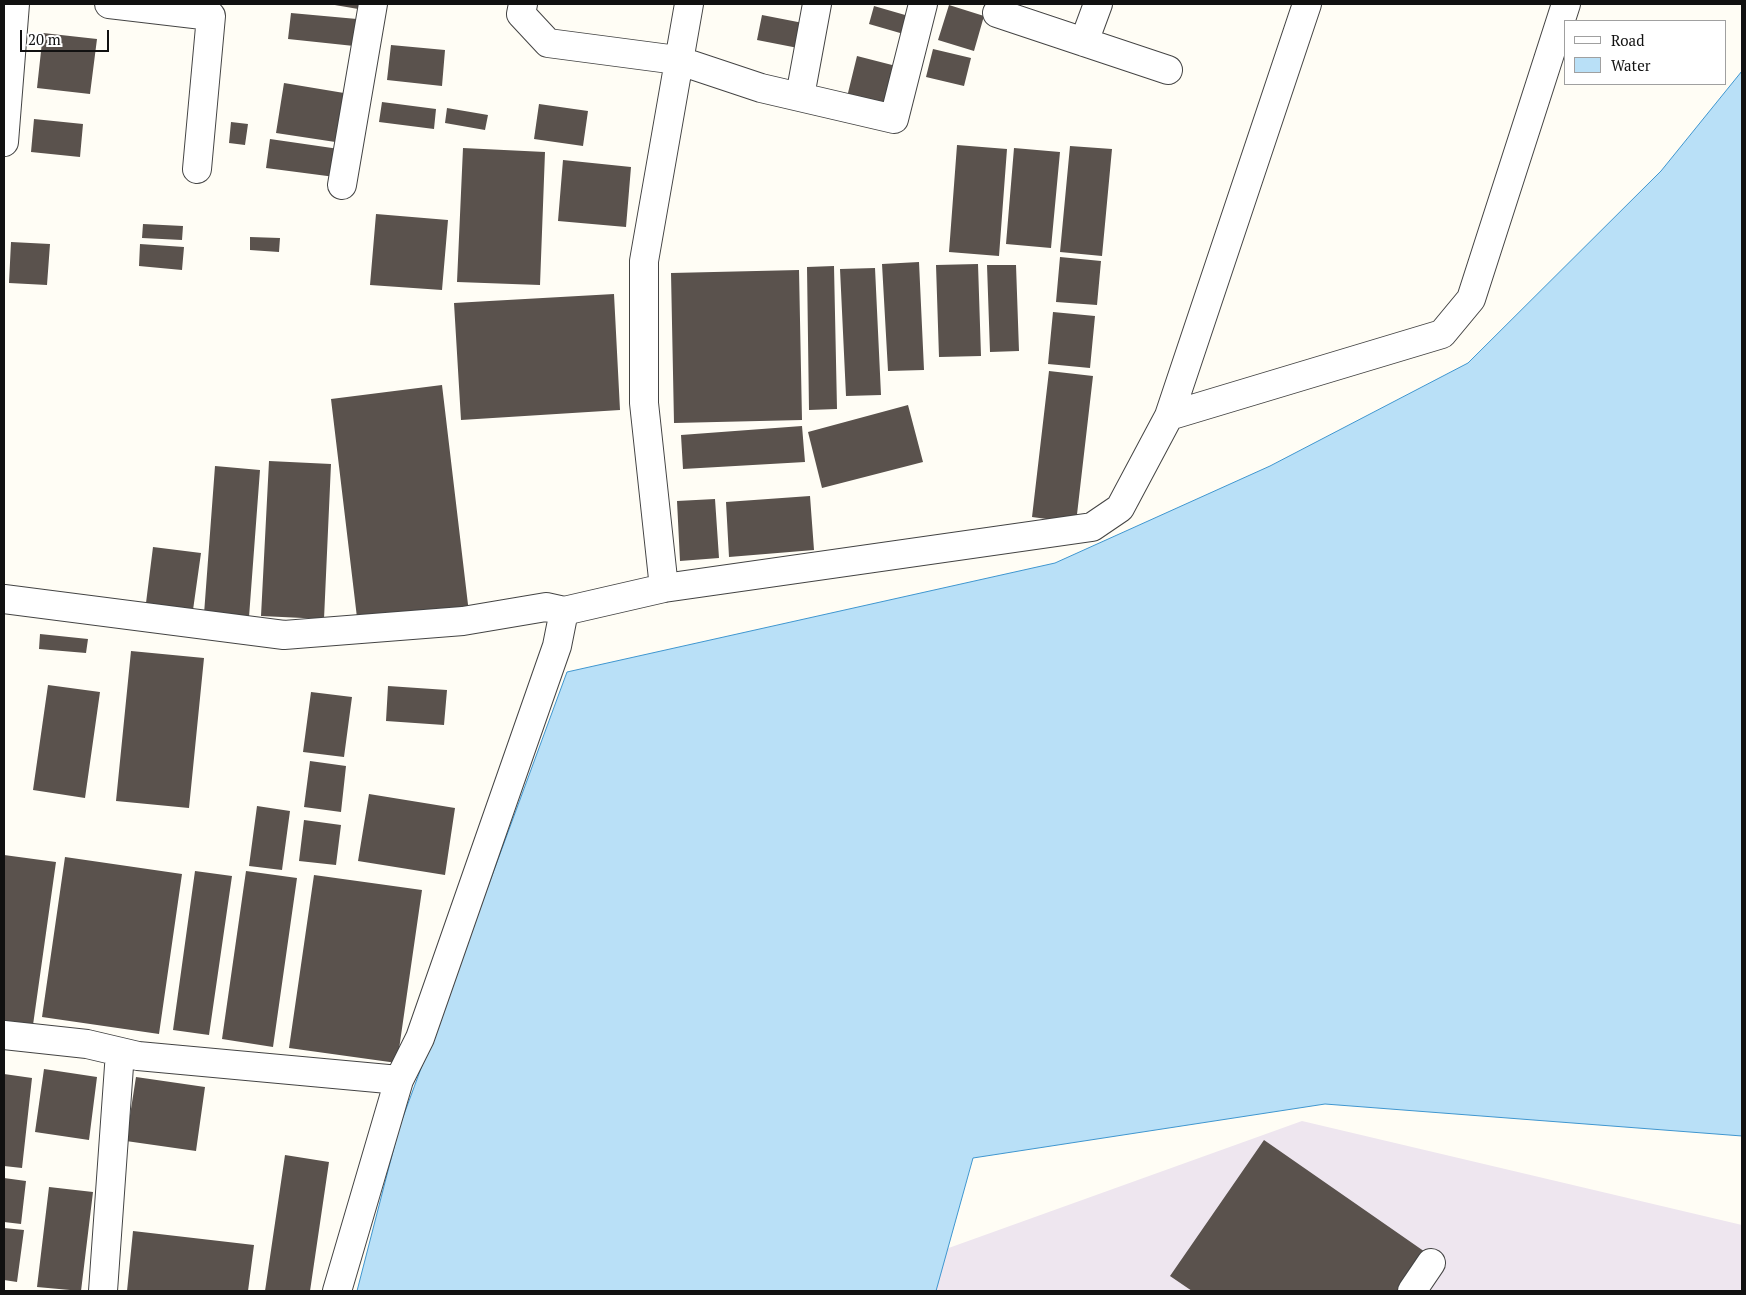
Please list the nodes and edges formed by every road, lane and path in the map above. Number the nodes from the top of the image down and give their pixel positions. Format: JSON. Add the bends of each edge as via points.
{"nodes":[{"id":1,"x":15,"y":4,"type":"edge"},
{"id":2,"x":109,"y":4,"type":"edge"},
{"id":3,"x":373,"y":4,"type":"edge"},
{"id":4,"x":523,"y":4,"type":"edge"},
{"id":5,"x":689,"y":4,"type":"edge"},
{"id":6,"x":817,"y":4,"type":"edge"},
{"id":7,"x":923,"y":4,"type":"edge"},
{"id":8,"x":1098,"y":4,"type":"edge"},
{"id":9,"x":1307,"y":4,"type":"edge"},
{"id":10,"x":1566,"y":4,"type":"edge"},
{"id":11,"x":997,"y":13,"type":"dead end"},
{"id":12,"x":1084,"y":42,"type":"junction"},
{"id":13,"x":677,"y":60,"type":"junction"},
{"id":14,"x":1168,"y":70,"type":"dead end"},
{"id":15,"x":800,"y":96,"type":"junction"},
{"id":16,"x":4,"y":142,"type":"edge"},
{"id":17,"x":197,"y":169,"type":"dead end"},
{"id":18,"x":342,"y":185,"type":"dead end"},
{"id":19,"x":1169,"y":416,"type":"junction"},
{"id":20,"x":664,"y":588,"type":"junction"},
{"id":21,"x":4,"y":600,"type":"edge"},
{"id":22,"x":564,"y":610,"type":"junction"},
{"id":23,"x":4,"y":1035,"type":"edge"},
{"id":24,"x":120,"y":1052,"type":"junction"},
{"id":25,"x":399,"y":1080,"type":"junction"},
{"id":26,"x":1431,"y":1263,"type":"dead end"},
{"id":27,"x":103,"y":1291,"type":"edge"},
{"id":28,"x":337,"y":1291,"type":"edge"},
{"id":29,"x":1412,"y":1291,"type":"edge"}],
"edges":[{"from":1,"to":16,"type":"street"},
{"from":2,"to":17,"type":"street","via":[[211,16]]},
{"from":3,"to":18,"type":"street"},
{"from":4,"to":13,"type":"street","via":[[520,14],[548,43]]},
{"from":5,"to":13,"type":"street"},
{"from":6,"to":15,"type":"street"},
{"from":7,"to":15,"type":"street","via":[[894,119]]},
{"from":8,"to":12,"type":"street"},
{"from":9,"to":19,"type":"street"},
{"from":10,"to":19,"type":"street","via":[[1471,299],[1442,334]]},
{"from":11,"to":12,"type":"street"},
{"from":12,"to":14,"type":"street"},
{"from":13,"to":15,"type":"street","via":[[761,88]]},
{"from":13,"to":20,"type":"street","via":[[644,260],[644,403]]},
{"from":19,"to":20,"type":"street","via":[[1120,508],[1092,527]]},
{"from":20,"to":22,"type":"street"},
{"from":21,"to":22,"type":"street","via":[[284,635],[463,621],[546,607]]},
{"from":22,"to":25,"type":"street","via":[[557,646],[423,1029]]},
{"from":23,"to":24,"type":"street","via":[[87,1044]]},
{"from":24,"to":25,"type":"street"},
{"from":24,"to":27,"type":"street"},
{"from":25,"to":28,"type":"street"},
{"from":26,"to":29,"type":"street"}]}
